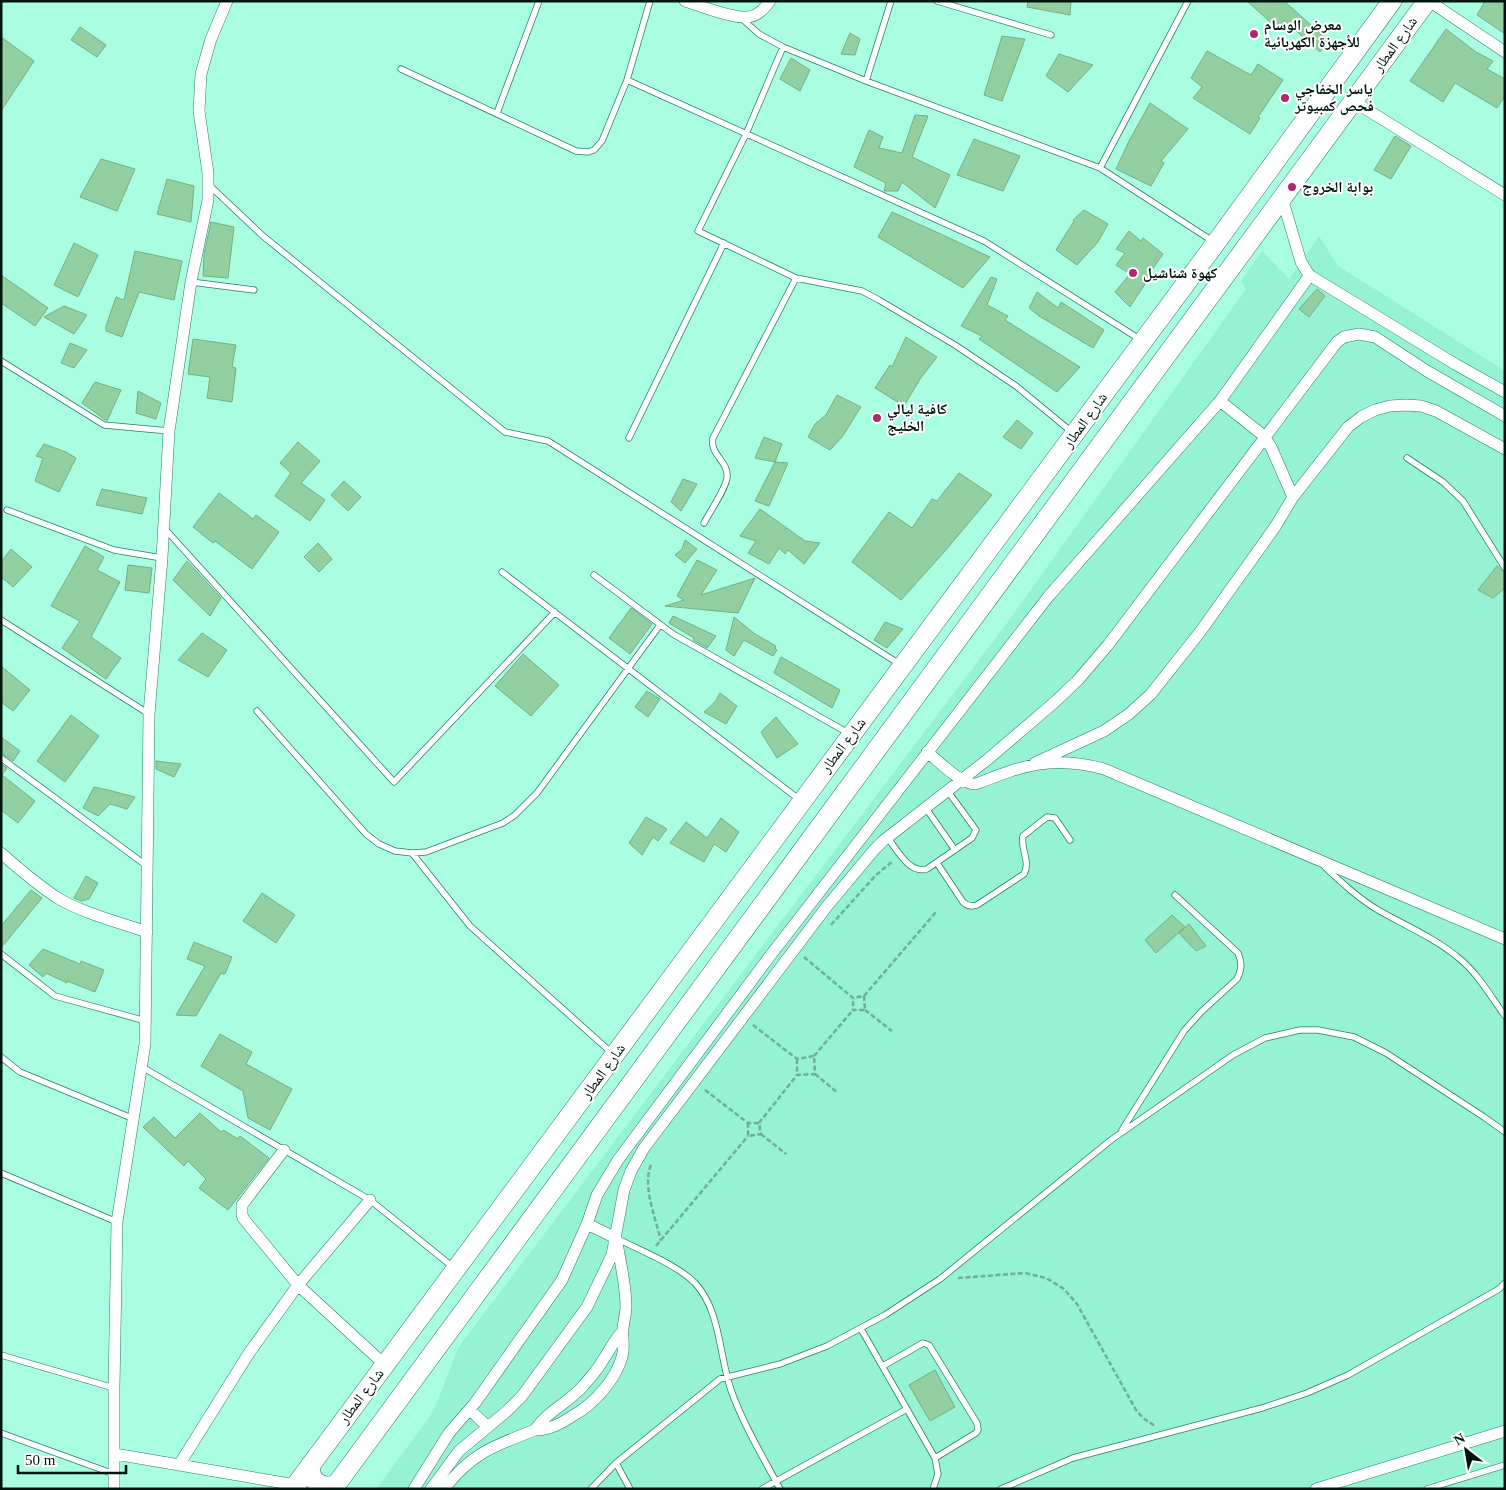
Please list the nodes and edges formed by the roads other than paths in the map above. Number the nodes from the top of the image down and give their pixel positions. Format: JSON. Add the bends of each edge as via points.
{"nodes":[{"id":1,"x":227,"y":1,"type":"edge"},
{"id":2,"x":539,"y":1,"type":"edge"},
{"id":3,"x":650,"y":1,"type":"edge"},
{"id":4,"x":685,"y":1,"type":"edge"},
{"id":5,"x":770,"y":1,"type":"edge"},
{"id":6,"x":891,"y":1,"type":"edge"},
{"id":7,"x":937,"y":1,"type":"edge"},
{"id":8,"x":1188,"y":1,"type":"edge"},
{"id":9,"x":1392,"y":1,"type":"edge"},
{"id":10,"x":1428,"y":1,"type":"edge"},
{"id":11,"x":739,"y":17,"type":"junction"},
{"id":12,"x":1051,"y":35,"type":"dead end"},
{"id":13,"x":783,"y":47,"type":"junction"},
{"id":14,"x":1505,"y":52,"type":"edge"},
{"id":15,"x":401,"y":69,"type":"dead end"},
{"id":16,"x":627,"y":80,"type":"junction"},
{"id":17,"x":866,"y":81,"type":"junction"},
{"id":18,"x":1353,"y":101,"type":"junction"},
{"id":19,"x":497,"y":113,"type":"junction"},
{"id":20,"x":746,"y":134,"type":"junction"},
{"id":21,"x":1100,"y":168,"type":"junction"},
{"id":22,"x":209,"y":186,"type":"junction"},
{"id":23,"x":1505,"y":195,"type":"edge"},
{"id":24,"x":1282,"y":198,"type":"junction"},
{"id":25,"x":724,"y":243,"type":"junction"},
{"id":26,"x":1215,"y":244,"type":"junction"},
{"id":27,"x":1310,"y":275,"type":"junction"},
{"id":28,"x":796,"y":278,"type":"junction"},
{"id":29,"x":191,"y":282,"type":"junction"},
{"id":30,"x":254,"y":290,"type":"dead end"},
{"id":31,"x":1143,"y":341,"type":"junction"},
{"id":32,"x":1,"y":361,"type":"edge"},
{"id":33,"x":1505,"y":392,"type":"edge"},
{"id":34,"x":1220,"y":400,"type":"junction"},
{"id":35,"x":1505,"y":416,"type":"edge"},
{"id":36,"x":169,"y":431,"type":"junction"},
{"id":37,"x":1074,"y":434,"type":"junction"},
{"id":38,"x":1264,"y":436,"type":"junction"},
{"id":39,"x":629,"y":438,"type":"dead end"},
{"id":40,"x":1505,"y":449,"type":"edge"},
{"id":41,"x":1407,"y":458,"type":"dead end"},
{"id":42,"x":1293,"y":497,"type":"junction"},
{"id":43,"x":7,"y":510,"type":"dead end"},
{"id":44,"x":704,"y":523,"type":"dead end"},
{"id":45,"x":163,"y":527,"type":"junction"},
{"id":46,"x":162,"y":558,"type":"junction"},
{"id":47,"x":1505,"y":568,"type":"edge"},
{"id":48,"x":502,"y":572,"type":"dead end"},
{"id":49,"x":594,"y":575,"type":"dead end"},
{"id":50,"x":555,"y":612,"type":"junction"},
{"id":51,"x":1,"y":620,"type":"edge"},
{"id":52,"x":660,"y":625,"type":"junction"},
{"id":53,"x":903,"y":666,"type":"junction"},
{"id":54,"x":629,"y":669,"type":"junction"},
{"id":55,"x":257,"y":711,"type":"dead end"},
{"id":56,"x":149,"y":714,"type":"junction"},
{"id":57,"x":851,"y":735,"type":"junction"},
{"id":58,"x":927,"y":752,"type":"junction"},
{"id":59,"x":1,"y":758,"type":"edge"},
{"id":60,"x":1035,"y":763,"type":"junction"},
{"id":61,"x":961,"y":779,"type":"junction"},
{"id":62,"x":947,"y":790,"type":"junction"},
{"id":63,"x":801,"y":801,"type":"junction"},
{"id":64,"x":925,"y":808,"type":"junction"},
{"id":65,"x":887,"y":837,"type":"junction"},
{"id":66,"x":1070,"y":840,"type":"dead end"},
{"id":67,"x":956,"y":850,"type":"junction"},
{"id":68,"x":1,"y":853,"type":"edge"},
{"id":69,"x":412,"y":853,"type":"junction"},
{"id":70,"x":1316,"y":858,"type":"junction"},
{"id":71,"x":937,"y":863,"type":"junction"},
{"id":72,"x":147,"y":866,"type":"junction"},
{"id":73,"x":1175,"y":895,"type":"dead end"},
{"id":74,"x":147,"y":932,"type":"junction"},
{"id":75,"x":1505,"y":939,"type":"edge"},
{"id":76,"x":1,"y":954,"type":"edge"},
{"id":77,"x":1505,"y":1016,"type":"edge"},
{"id":78,"x":146,"y":1021,"type":"junction"},
{"id":79,"x":614,"y":1055,"type":"junction"},
{"id":80,"x":1,"y":1057,"type":"edge"},
{"id":81,"x":142,"y":1067,"type":"junction"},
{"id":82,"x":134,"y":1119,"type":"junction"},
{"id":83,"x":1505,"y":1132,"type":"edge"},
{"id":84,"x":1120,"y":1134,"type":"junction"},
{"id":85,"x":284,"y":1150,"type":"junction"},
{"id":86,"x":1,"y":1172,"type":"edge"},
{"id":87,"x":370,"y":1200,"type":"junction"},
{"id":88,"x":117,"y":1222,"type":"junction"},
{"id":89,"x":587,"y":1224,"type":"junction"},
{"id":90,"x":616,"y":1238,"type":"junction"},
{"id":91,"x":456,"y":1270,"type":"junction"},
{"id":92,"x":1505,"y":1283,"type":"edge"},
{"id":93,"x":298,"y":1285,"type":"junction"},
{"id":94,"x":861,"y":1328,"type":"junction"},
{"id":95,"x":623,"y":1331,"type":"junction"},
{"id":96,"x":1,"y":1355,"type":"edge"},
{"id":97,"x":385,"y":1365,"type":"junction"},
{"id":98,"x":882,"y":1366,"type":"junction"},
{"id":99,"x":726,"y":1376,"type":"junction"},
{"id":100,"x":114,"y":1388,"type":"junction"},
{"id":101,"x":907,"y":1408,"type":"junction"},
{"id":102,"x":470,"y":1410,"type":"junction"},
{"id":103,"x":487,"y":1426,"type":"junction"},
{"id":104,"x":535,"y":1430,"type":"junction"},
{"id":105,"x":1505,"y":1431,"type":"edge"},
{"id":106,"x":1,"y":1433,"type":"edge"},
{"id":107,"x":115,"y":1454,"type":"junction"},
{"id":108,"x":935,"y":1458,"type":"junction"},
{"id":109,"x":616,"y":1463,"type":"junction"},
{"id":110,"x":311,"y":1464,"type":"junction"},
{"id":111,"x":179,"y":1465,"type":"junction"},
{"id":112,"x":1505,"y":1465,"type":"edge"},
{"id":113,"x":115,"y":1474,"type":"junction"},
{"id":114,"x":776,"y":1481,"type":"junction"},
{"id":115,"x":335,"y":1486,"type":"edge"},
{"id":116,"x":295,"y":1487,"type":"edge"},
{"id":117,"x":114,"y":1489,"type":"edge"},
{"id":118,"x":414,"y":1489,"type":"edge"},
{"id":119,"x":431,"y":1489,"type":"edge"},
{"id":120,"x":444,"y":1489,"type":"edge"},
{"id":121,"x":591,"y":1489,"type":"edge"},
{"id":122,"x":630,"y":1489,"type":"edge"},
{"id":123,"x":762,"y":1489,"type":"edge"},
{"id":124,"x":780,"y":1489,"type":"edge"},
{"id":125,"x":933,"y":1489,"type":"edge"},
{"id":126,"x":1002,"y":1489,"type":"edge"},
{"id":127,"x":1316,"y":1489,"type":"edge"},
{"id":128,"x":1427,"y":1489,"type":"edge"}],
"edges":[{"from":1,"to":22,"type":"street","via":[[206,56],[199,92]]},
{"from":2,"to":19,"type":"lane"},
{"from":3,"to":16,"type":"lane"},
{"from":4,"to":11,"type":"street"},
{"from":5,"to":11,"type":"street","via":[[757,14]]},
{"from":6,"to":17,"type":"lane"},
{"from":7,"to":12,"type":"lane"},
{"from":8,"to":21,"type":"lane"},
{"from":9,"to":26,"type":"main road","name":"شارع المطار"},
{"from":10,"to":14,"type":"street"},
{"from":10,"to":18,"type":"main road","name":"شارع المطار"},
{"from":11,"to":13,"type":"lane","via":[[759,34]]},
{"from":13,"to":17,"type":"lane"},
{"from":13,"to":20,"type":"lane"},
{"from":15,"to":19,"type":"lane"},
{"from":16,"to":19,"type":"lane","via":[[602,141],[588,152],[576,150]]},
{"from":16,"to":20,"type":"lane"},
{"from":17,"to":21,"type":"lane"},
{"from":18,"to":23,"type":"street"},
{"from":18,"to":24,"type":"main road","name":"شارع المطار"},
{"from":20,"to":25,"type":"lane","via":[[698,230]]},
{"from":20,"to":31,"type":"lane","via":[[984,241]]},
{"from":21,"to":26,"type":"lane"},
{"from":22,"to":29,"type":"street"},
{"from":22,"to":53,"type":"lane","via":[[264,236],[505,432],[548,441]]},
{"from":24,"to":27,"type":"street","via":[[1301,262]]},
{"from":24,"to":115,"type":"main road","name":"شارع المطار"},
{"from":25,"to":28,"type":"lane"},
{"from":25,"to":39,"type":"lane"},
{"from":26,"to":31,"type":"main road","name":"شارع المطار"},
{"from":27,"to":33,"type":"street"},
{"from":27,"to":34,"type":"street"},
{"from":28,"to":37,"type":"lane","via":[[862,291],[879,300],[1016,386]]},
{"from":28,"to":44,"type":"lane","via":[[713,438],[714,450],[728,476]]},
{"from":29,"to":30,"type":"lane"},
{"from":29,"to":36,"type":"street"},
{"from":31,"to":37,"type":"main road","name":"شارع المطار"},
{"from":32,"to":36,"type":"lane","via":[[104,425]]},
{"from":34,"to":38,"type":"street"},
{"from":34,"to":58,"type":"street","via":[[1048,597]]},
{"from":35,"to":38,"type":"street","via":[[1375,337],[1359,334],[1344,337],[1331,348]]},
{"from":36,"to":45,"type":"street"},
{"from":37,"to":53,"type":"main road","name":"شارع المطار"},
{"from":38,"to":42,"type":"street","via":[[1272,447]]},
{"from":38,"to":61,"type":"street","via":[[1094,663],[1062,696]]},
{"from":40,"to":42,"type":"street","via":[[1436,411],[1421,406],[1390,406],[1361,417],[1348,427]]},
{"from":41,"to":47,"type":"lane","via":[[1443,482],[1464,502]]},
{"from":42,"to":60,"type":"street","via":[[1200,632],[1151,694],[1104,731]]},
{"from":43,"to":46,"type":"lane","via":[[114,550]]},
{"from":45,"to":46,"type":"street"},
{"from":45,"to":50,"type":"lane","via":[[394,782]]},
{"from":46,"to":56,"type":"street"},
{"from":48,"to":50,"type":"lane"},
{"from":49,"to":52,"type":"lane"},
{"from":50,"to":54,"type":"lane"},
{"from":51,"to":56,"type":"lane"},
{"from":52,"to":54,"type":"lane"},
{"from":52,"to":57,"type":"lane"},
{"from":53,"to":57,"type":"main road","name":"شارع المطار"},
{"from":54,"to":63,"type":"lane"},
{"from":54,"to":69,"type":"lane","via":[[537,793],[515,815],[490,830],[426,852]]},
{"from":55,"to":69,"type":"lane","via":[[366,834],[395,851]]},
{"from":56,"to":72,"type":"street"},
{"from":57,"to":63,"type":"main road","name":"شارع المطار"},
{"from":58,"to":61,"type":"street"},
{"from":58,"to":89,"type":"street","via":[[618,1160],[597,1195]]},
{"from":59,"to":72,"type":"lane"},
{"from":60,"to":61,"type":"street","via":[[976,784]]},
{"from":60,"to":70,"type":"street","via":[[1070,762],[1104,769]]},
{"from":61,"to":62,"type":"street"},
{"from":62,"to":64,"type":"street"},
{"from":62,"to":67,"type":"lane","via":[[976,830],[975,836]]},
{"from":63,"to":79,"type":"main road","name":"شارع المطار"},
{"from":64,"to":65,"type":"street"},
{"from":64,"to":67,"type":"lane"},
{"from":65,"to":71,"type":"lane","via":[[912,868],[919,871]]},
{"from":65,"to":90,"type":"street","via":[[828,905],[644,1148],[624,1190]]},
{"from":66,"to":71,"type":"lane","via":[[1055,818],[1047,817],[1023,836],[1027,868],[1024,874],[977,906],[963,902]]},
{"from":67,"to":71,"type":"lane"},
{"from":68,"to":74,"type":"street","via":[[56,897]]},
{"from":69,"to":79,"type":"lane","via":[[470,926]]},
{"from":70,"to":75,"type":"street"},
{"from":70,"to":77,"type":"lane","via":[[1368,903],[1446,948],[1462,961]]},
{"from":72,"to":74,"type":"street"},
{"from":73,"to":84,"type":"lane","via":[[1238,953],[1242,966],[1237,979],[1184,1032]]},
{"from":74,"to":78,"type":"street"},
{"from":76,"to":78,"type":"lane","via":[[55,996]]},
{"from":78,"to":81,"type":"street"},
{"from":79,"to":91,"type":"main road","name":"شارع المطار"},
{"from":80,"to":82,"type":"lane","via":[[20,1072]]},
{"from":81,"to":82,"type":"street"},
{"from":81,"to":85,"type":"lane"},
{"from":82,"to":88,"type":"street"},
{"from":83,"to":84,"type":"lane","via":[[1370,1044],[1354,1036],[1318,1030],[1282,1033],[1248,1046]]},
{"from":84,"to":94,"type":"lane","via":[[940,1279]]},
{"from":85,"to":87,"type":"lane"},
{"from":85,"to":93,"type":"street","via":[[242,1205],[242,1214]]},
{"from":86,"to":88,"type":"lane"},
{"from":87,"to":91,"type":"lane"},
{"from":87,"to":93,"type":"street"},
{"from":88,"to":100,"type":"street"},
{"from":89,"to":90,"type":"street"},
{"from":89,"to":102,"type":"street","via":[[562,1280]]},
{"from":90,"to":95,"type":"street","via":[[625,1297]]},
{"from":90,"to":99,"type":"lane","via":[[687,1276],[702,1293],[712,1313]]},
{"from":90,"to":103,"type":"street","via":[[612,1255],[587,1307],[522,1396]]},
{"from":91,"to":97,"type":"main road","name":"شارع المطار"},
{"from":92,"to":126,"type":"lane","via":[[1442,1322],[1327,1384],[1262,1408],[1073,1458]]},
{"from":93,"to":97,"type":"street"},
{"from":93,"to":111,"type":"street","via":[[249,1352]]},
{"from":94,"to":98,"type":"lane"},
{"from":94,"to":99,"type":"lane","via":[[796,1359]]},
{"from":95,"to":104,"type":"street","via":[[583,1386],[545,1417]]},
{"from":95,"to":104,"type":"street","via":[[622,1357],[602,1392],[582,1411],[558,1425]]},
{"from":96,"to":100,"type":"lane"},
{"from":97,"to":110,"type":"main road","name":"شارع المطار"},
{"from":98,"to":101,"type":"lane"},
{"from":98,"to":108,"type":"lane","via":[[923,1343],[929,1345],[977,1423],[976,1433]]},
{"from":99,"to":109,"type":"lane"},
{"from":99,"to":114,"type":"lane","via":[[742,1416]]},
{"from":100,"to":107,"type":"street"},
{"from":101,"to":108,"type":"lane"},
{"from":101,"to":114,"type":"lane"},
{"from":102,"to":103,"type":"street"},
{"from":102,"to":118,"type":"street","via":[[450,1433]]},
{"from":103,"to":119,"type":"street","via":[[454,1456]]},
{"from":104,"to":120,"type":"street","via":[[480,1454],[465,1465]]},
{"from":105,"to":127,"type":"street"},
{"from":106,"to":113,"type":"lane"},
{"from":107,"to":111,"type":"street"},
{"from":107,"to":113,"type":"street"},
{"from":108,"to":125,"type":"lane","via":[[938,1474]]},
{"from":109,"to":121,"type":"lane"},
{"from":109,"to":122,"type":"lane"},
{"from":110,"to":115,"type":"main road","via":[[311,1475],[317,1483]]},
{"from":110,"to":116,"type":"main road","name":"شارع المطار"},
{"from":111,"to":116,"type":"street"},
{"from":112,"to":128,"type":"lane"},
{"from":113,"to":117,"type":"street"},
{"from":114,"to":123,"type":"lane"},
{"from":114,"to":124,"type":"lane"}]}
